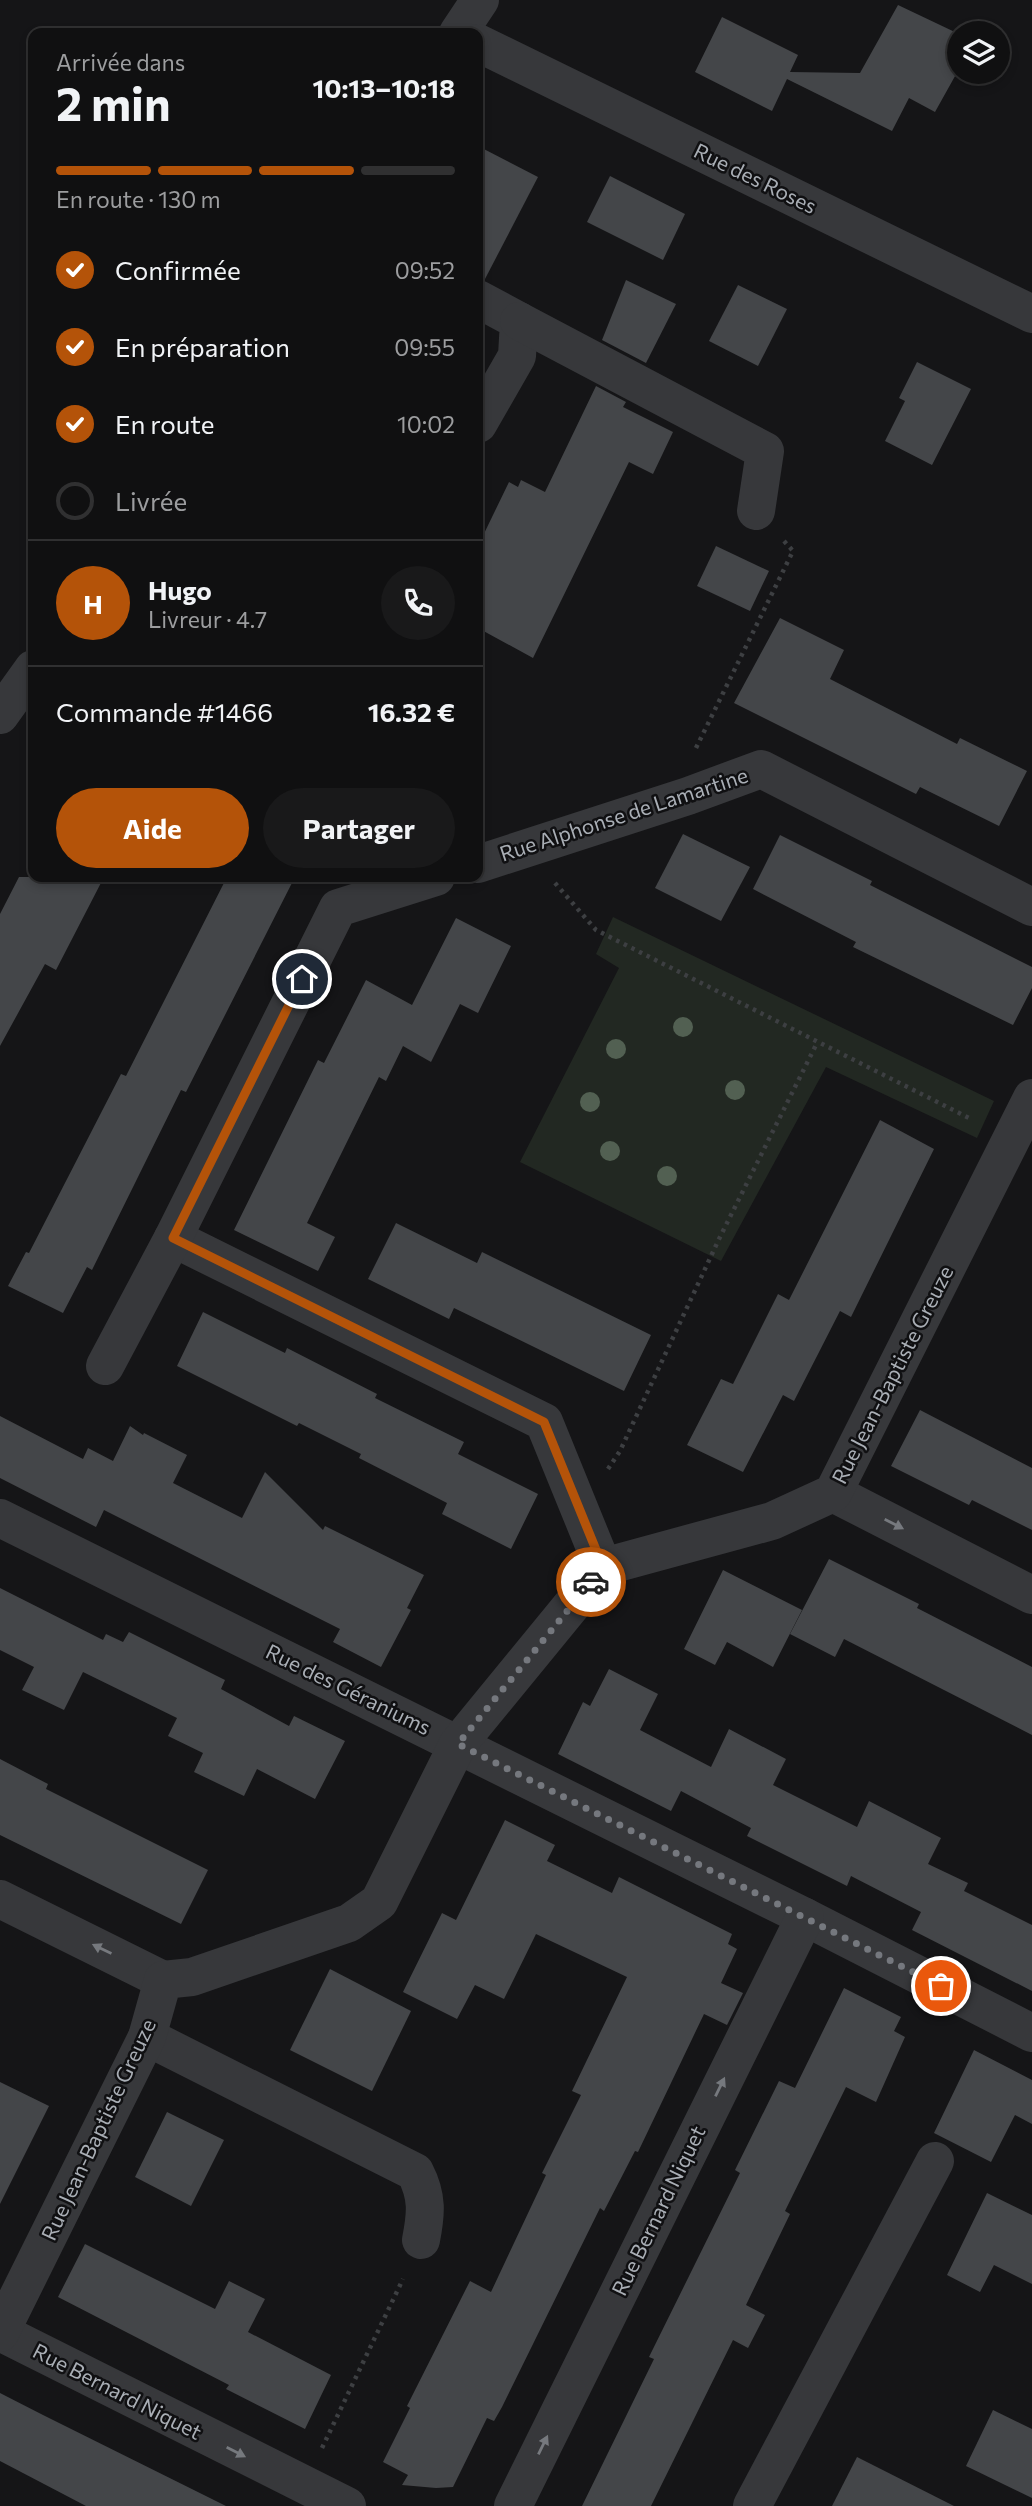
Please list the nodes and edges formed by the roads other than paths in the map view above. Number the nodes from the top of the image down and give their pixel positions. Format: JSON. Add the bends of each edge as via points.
{"nodes":[{"id":1,"x":480,"y":0,"type":"edge"},
{"id":2,"x":461,"y":28,"type":"edge"},
{"id":3,"x":483,"y":45,"type":"edge"},
{"id":4,"x":483,"y":302,"type":"edge"},
{"id":5,"x":1032,"y":314,"type":"edge"},
{"id":6,"x":519,"y":321,"type":"junction"},
{"id":7,"x":483,"y":415,"type":"edge"},
{"id":8,"x":756,"y":511,"type":"road end"},
{"id":9,"x":28,"y":675,"type":"edge"},
{"id":10,"x":0,"y":715,"type":"edge"},
{"id":11,"x":483,"y":862,"type":"edge"},
{"id":12,"x":420,"y":882,"type":"edge"},
{"id":13,"x":1032,"y":907,"type":"edge"},
{"id":14,"x":1032,"y":1098,"type":"edge"},
{"id":15,"x":173,"y":1238,"type":"junction"},
{"id":16,"x":105,"y":1366,"type":"dead end"},
{"id":17,"x":833,"y":1493,"type":"junction"},
{"id":18,"x":0,"y":1518,"type":"edge"},
{"id":19,"x":603,"y":1567,"type":"junction"},
{"id":20,"x":1032,"y":1595,"type":"edge"},
{"id":21,"x":458,"y":1744,"type":"junction"},
{"id":22,"x":0,"y":1899,"type":"edge"},
{"id":23,"x":805,"y":1917,"type":"junction"},
{"id":24,"x":163,"y":1980,"type":"junction"},
{"id":25,"x":1032,"y":2033,"type":"edge"},
{"id":26,"x":147,"y":2038,"type":"junction"},
{"id":27,"x":935,"y":2161,"type":"dead end"},
{"id":28,"x":421,"y":2240,"type":"road end"},
{"id":29,"x":0,"y":2333,"type":"edge"},
{"id":30,"x":347,"y":2506,"type":"edge"},
{"id":31,"x":513,"y":2506,"type":"edge"},
{"id":32,"x":752,"y":2506,"type":"edge"}],
"edges":[{"from":1,"to":2,"type":"street"},
{"from":3,"to":5,"type":"street","name":"Rue des Roses"},
{"from":4,"to":6,"type":"street"},
{"from":6,"to":7,"type":"street","via":[[517,356]]},
{"from":6,"to":8,"type":"street","via":[[765,451]]},
{"from":9,"to":10,"type":"street"},
{"from":11,"to":13,"type":"street","name":"Rue Alphonse de Lamartine","via":[[761,769]]},
{"from":12,"to":15,"type":"street","via":[[338,908]]},
{"from":14,"to":17,"type":"street","name":"Rue Jean-Baptiste Greuze"},
{"from":15,"to":16,"type":"street"},
{"from":15,"to":19,"type":"street","via":[[544,1422]]},
{"from":17,"to":19,"type":"street","name":"Rue Jean-Baptiste Greuze","via":[[772,1521]]},
{"from":17,"to":20,"type":"street","one_way":true},
{"from":18,"to":21,"type":"street","name":"Rue des Géraniums"},
{"from":19,"to":21,"type":"street"},
{"from":21,"to":23,"type":"street","name":"Rue des Géraniums"},
{"from":21,"to":24,"type":"street","via":[[379,1902],[349,1923],[192,1977]]},
{"from":24,"to":22,"type":"street","one_way":true},
{"from":23,"to":25,"type":"street","name":"Rue des Géraniums"},
{"from":31,"to":23,"type":"street","name":"Rue Bernard Niquet","one_way":true},
{"from":24,"to":26,"type":"street","name":"Rue Jean-Baptiste Greuze"},
{"from":26,"to":28,"type":"street","via":[[415,2172],[424,2189],[426,2216]]},
{"from":26,"to":29,"type":"street","name":"Rue Jean-Baptiste Greuze"},
{"from":27,"to":32,"type":"street"},
{"from":29,"to":30,"type":"street","name":"Rue Bernard Niquet","one_way":true}]}
